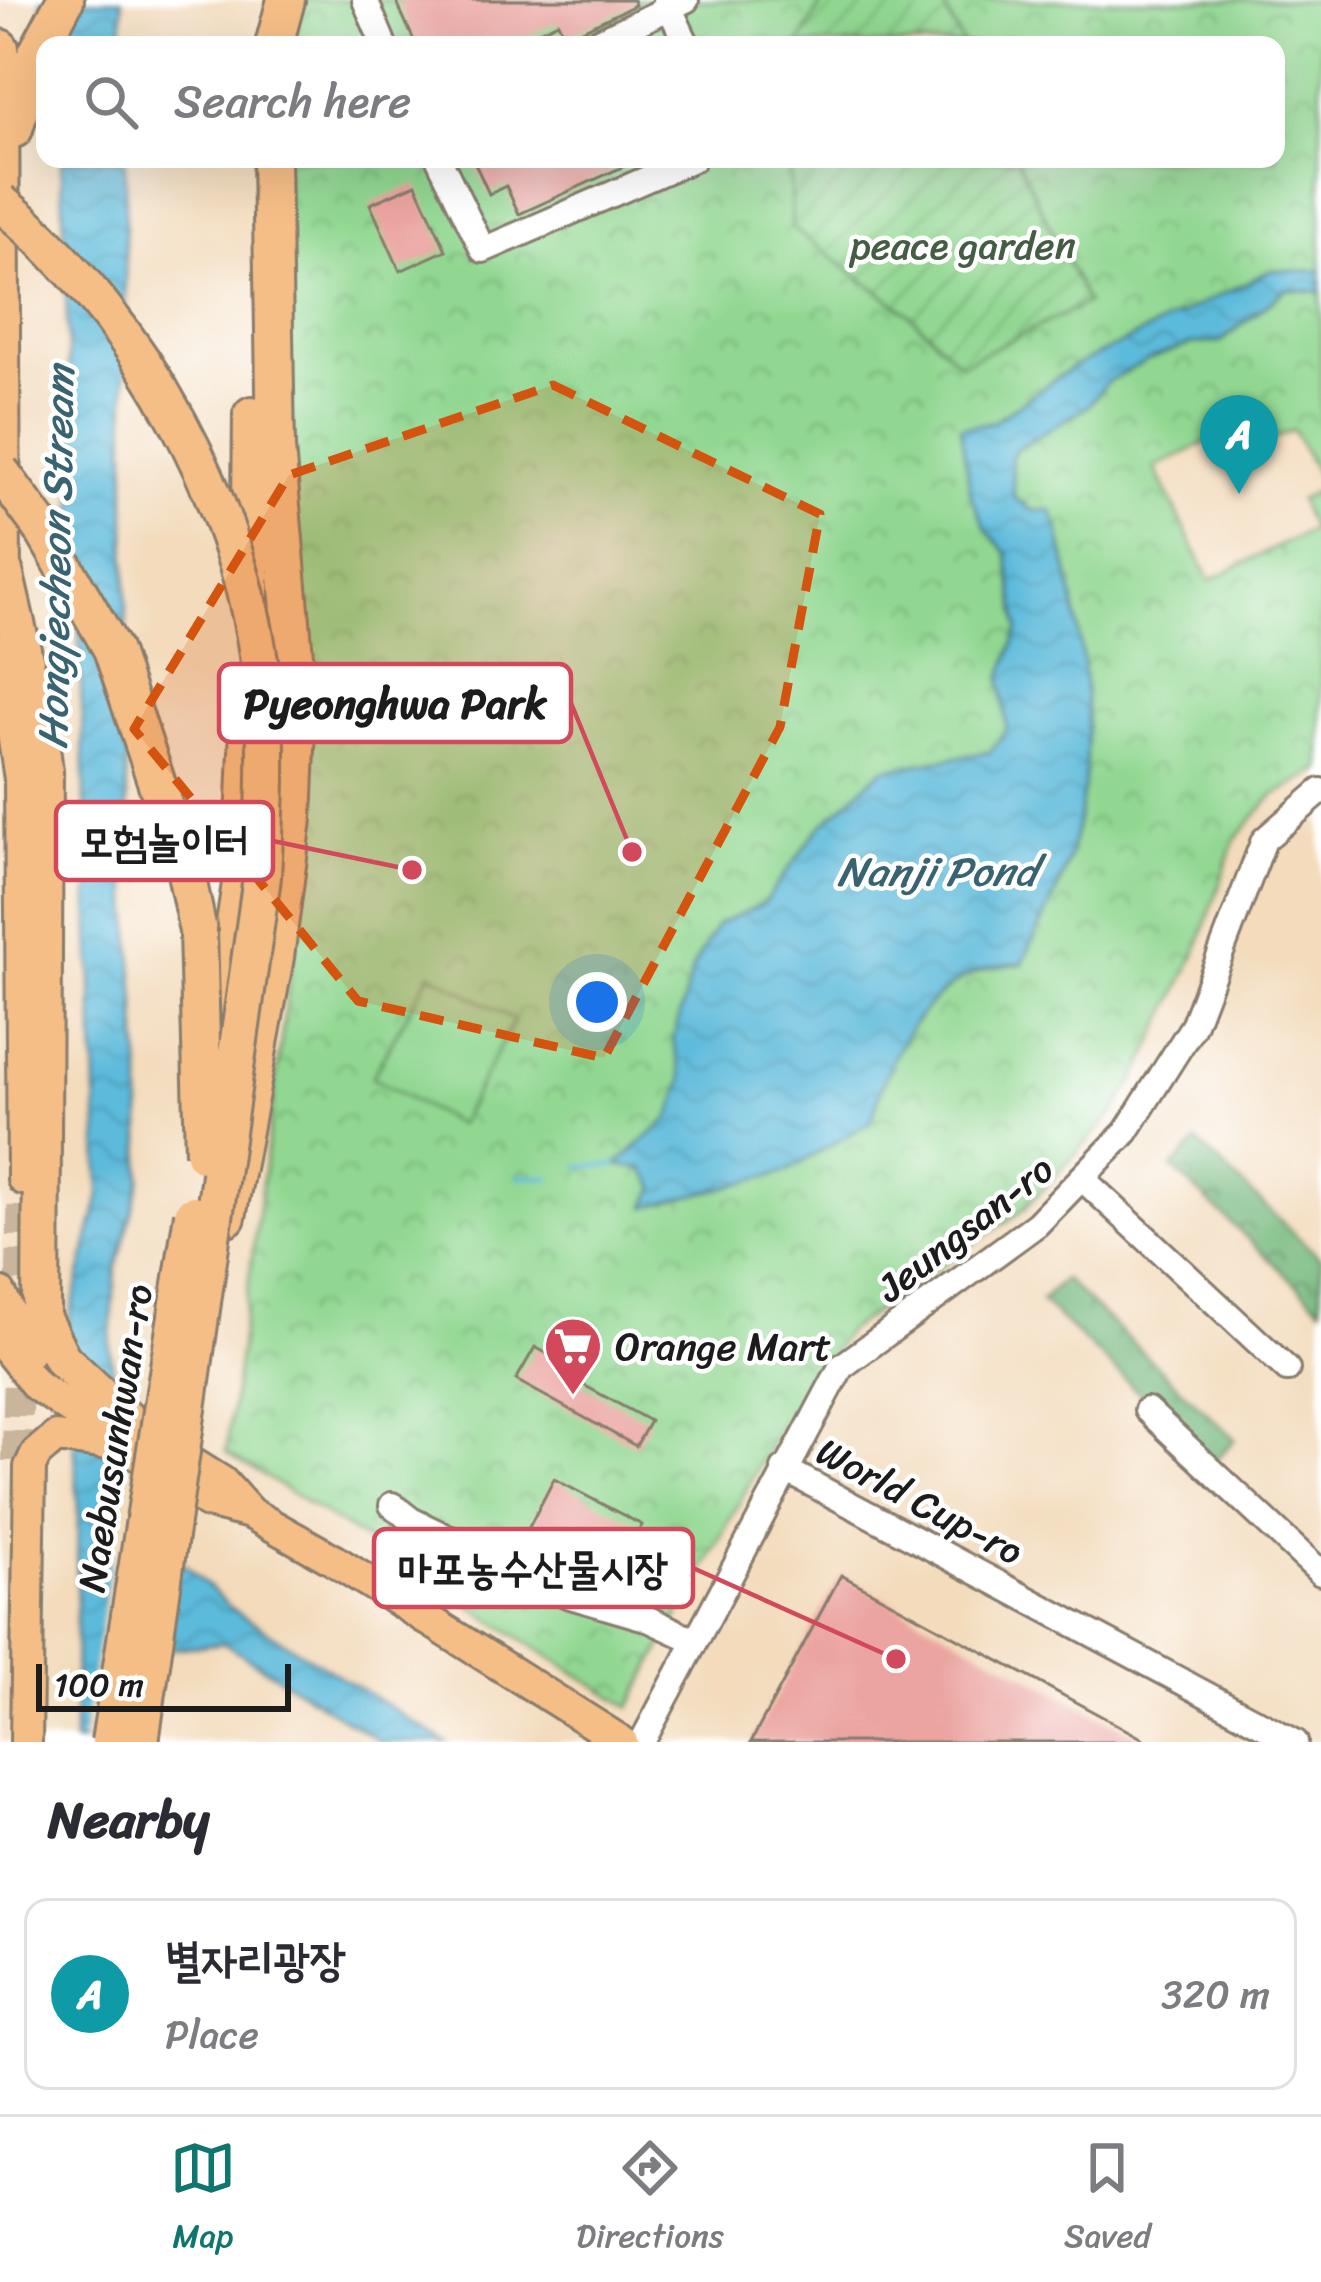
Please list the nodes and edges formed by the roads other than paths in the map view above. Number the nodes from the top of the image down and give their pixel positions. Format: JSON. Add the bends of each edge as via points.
{"nodes":[{"id":1,"x":65,"y":0,"type":"edge"},
{"id":2,"x":260,"y":0,"type":"edge"},
{"id":3,"x":286,"y":0,"type":"edge"},
{"id":4,"x":364,"y":0,"type":"edge"},
{"id":5,"x":674,"y":2,"type":"edge"},
{"id":6,"x":46,"y":36,"type":"edge"},
{"id":7,"x":256,"y":36,"type":"edge"},
{"id":8,"x":276,"y":36,"type":"edge"},
{"id":9,"x":380,"y":36,"type":"edge"},
{"id":10,"x":608,"y":36,"type":"edge"},
{"id":11,"x":684,"y":36,"type":"edge"},
{"id":12,"x":0,"y":47,"type":"edge"},
{"id":13,"x":36,"y":55,"type":"edge"},
{"id":14,"x":254,"y":168,"type":"edge"},
{"id":15,"x":271,"y":168,"type":"edge"},
{"id":16,"x":443,"y":168,"type":"edge"},
{"id":17,"x":672,"y":168,"type":"edge"},
{"id":18,"x":0,"y":202,"type":"edge"},
{"id":19,"x":4,"y":240,"type":"junction"},
{"id":20,"x":0,"y":471,"type":"edge"},
{"id":21,"x":4,"y":571,"type":"junction"},
{"id":22,"x":0,"y":621,"type":"edge"},
{"id":23,"x":0,"y":648,"type":"edge"},
{"id":24,"x":1321,"y":791,"type":"edge"},
{"id":25,"x":0,"y":798,"type":"edge"},
{"id":26,"x":0,"y":908,"type":"edge"},
{"id":27,"x":205,"y":1147,"type":"junction"},
{"id":28,"x":23,"y":1180,"type":"tunnel mouth"},
{"id":29,"x":1084,"y":1180,"type":"junction"},
{"id":30,"x":208,"y":1291,"type":"junction"},
{"id":31,"x":0,"y":1294,"type":"edge"},
{"id":32,"x":0,"y":1340,"type":"edge"},
{"id":33,"x":42,"y":1365,"type":"junction"},
{"id":34,"x":1287,"y":1369,"type":"dead end"},
{"id":35,"x":1147,"y":1410,"type":"dead end"},
{"id":36,"x":139,"y":1443,"type":"junction"},
{"id":37,"x":26,"y":1457,"type":"junction"},
{"id":38,"x":784,"y":1468,"type":"junction"},
{"id":39,"x":392,"y":1505,"type":"dead end"},
{"id":40,"x":1321,"y":1573,"type":"edge"},
{"id":41,"x":694,"y":1640,"type":"junction"},
{"id":42,"x":11,"y":1742,"type":"edge"},
{"id":43,"x":26,"y":1742,"type":"edge"},
{"id":44,"x":110,"y":1742,"type":"edge"},
{"id":45,"x":140,"y":1742,"type":"edge"},
{"id":46,"x":622,"y":1742,"type":"edge"},
{"id":47,"x":642,"y":1742,"type":"edge"},
{"id":48,"x":1295,"y":1742,"type":"edge"}],
"edges":[{"from":1,"to":6,"type":"highway"},
{"from":2,"to":7,"type":"highway"},
{"from":3,"to":8,"type":"highway"},
{"from":4,"to":9,"type":"lane"},
{"from":5,"to":10,"type":"lane"},
{"from":5,"to":11,"type":"lane"},
{"from":12,"to":19,"type":"highway"},
{"from":13,"to":19,"type":"highway","via":[[16,115]]},
{"from":14,"to":27,"type":"highway","bridge":true,"via":[[249,760],[243,870]]},
{"from":15,"to":30,"type":"highway","bridge":true,"via":[[275,448],[298,702],[293,819],[240,1168]]},
{"from":16,"to":17,"type":"lane","via":[[483,250]]},
{"from":18,"to":30,"type":"highway","bridge":true,"via":[[71,271],[152,379],[195,456],[248,606],[268,760],[262,877]]},
{"from":19,"to":21,"type":"highway"},
{"from":20,"to":27,"type":"highway","bridge":true,"via":[[112,649],[185,868],[197,931]]},
{"from":21,"to":22,"type":"highway"},
{"from":21,"to":33,"type":"highway","via":[[44,771]]},
{"from":23,"to":28,"type":"main road","via":[[20,779]]},
{"from":24,"to":29,"type":"lane","name":"Jeungsan-ro","via":[[1264,840],[1193,1026],[1160,1086]]},
{"from":25,"to":26,"type":"main road"},
{"from":27,"to":44,"type":"highway","name":"Naebusunhwan-ro","bridge":true},
{"from":29,"to":34,"type":"lane"},
{"from":29,"to":38,"type":"lane","name":"Jeungsan-ro","via":[[986,1264],[841,1367]]},
{"from":30,"to":45,"type":"highway","name":"Naebusunhwan-ro","bridge":true},
{"from":31,"to":33,"type":"main road","via":[[12,1328]]},
{"from":32,"to":33,"type":"main road"},
{"from":33,"to":36,"type":"highway"},
{"from":35,"to":40,"type":"lane"},
{"from":36,"to":37,"type":"main road","via":[[56,1437]]},
{"from":36,"to":46,"type":"main road","bridge":true,"via":[[222,1482],[250,1513]]},
{"from":37,"to":42,"type":"main road"},
{"from":37,"to":43,"type":"main road"},
{"from":38,"to":41,"type":"lane","name":"World Cup-ro"},
{"from":38,"to":48,"type":"lane","name":"World Cup-ro"},
{"from":39,"to":41,"type":"lane","via":[[567,1595]]},
{"from":41,"to":47,"type":"lane","name":"World Cup-ro"}]}
